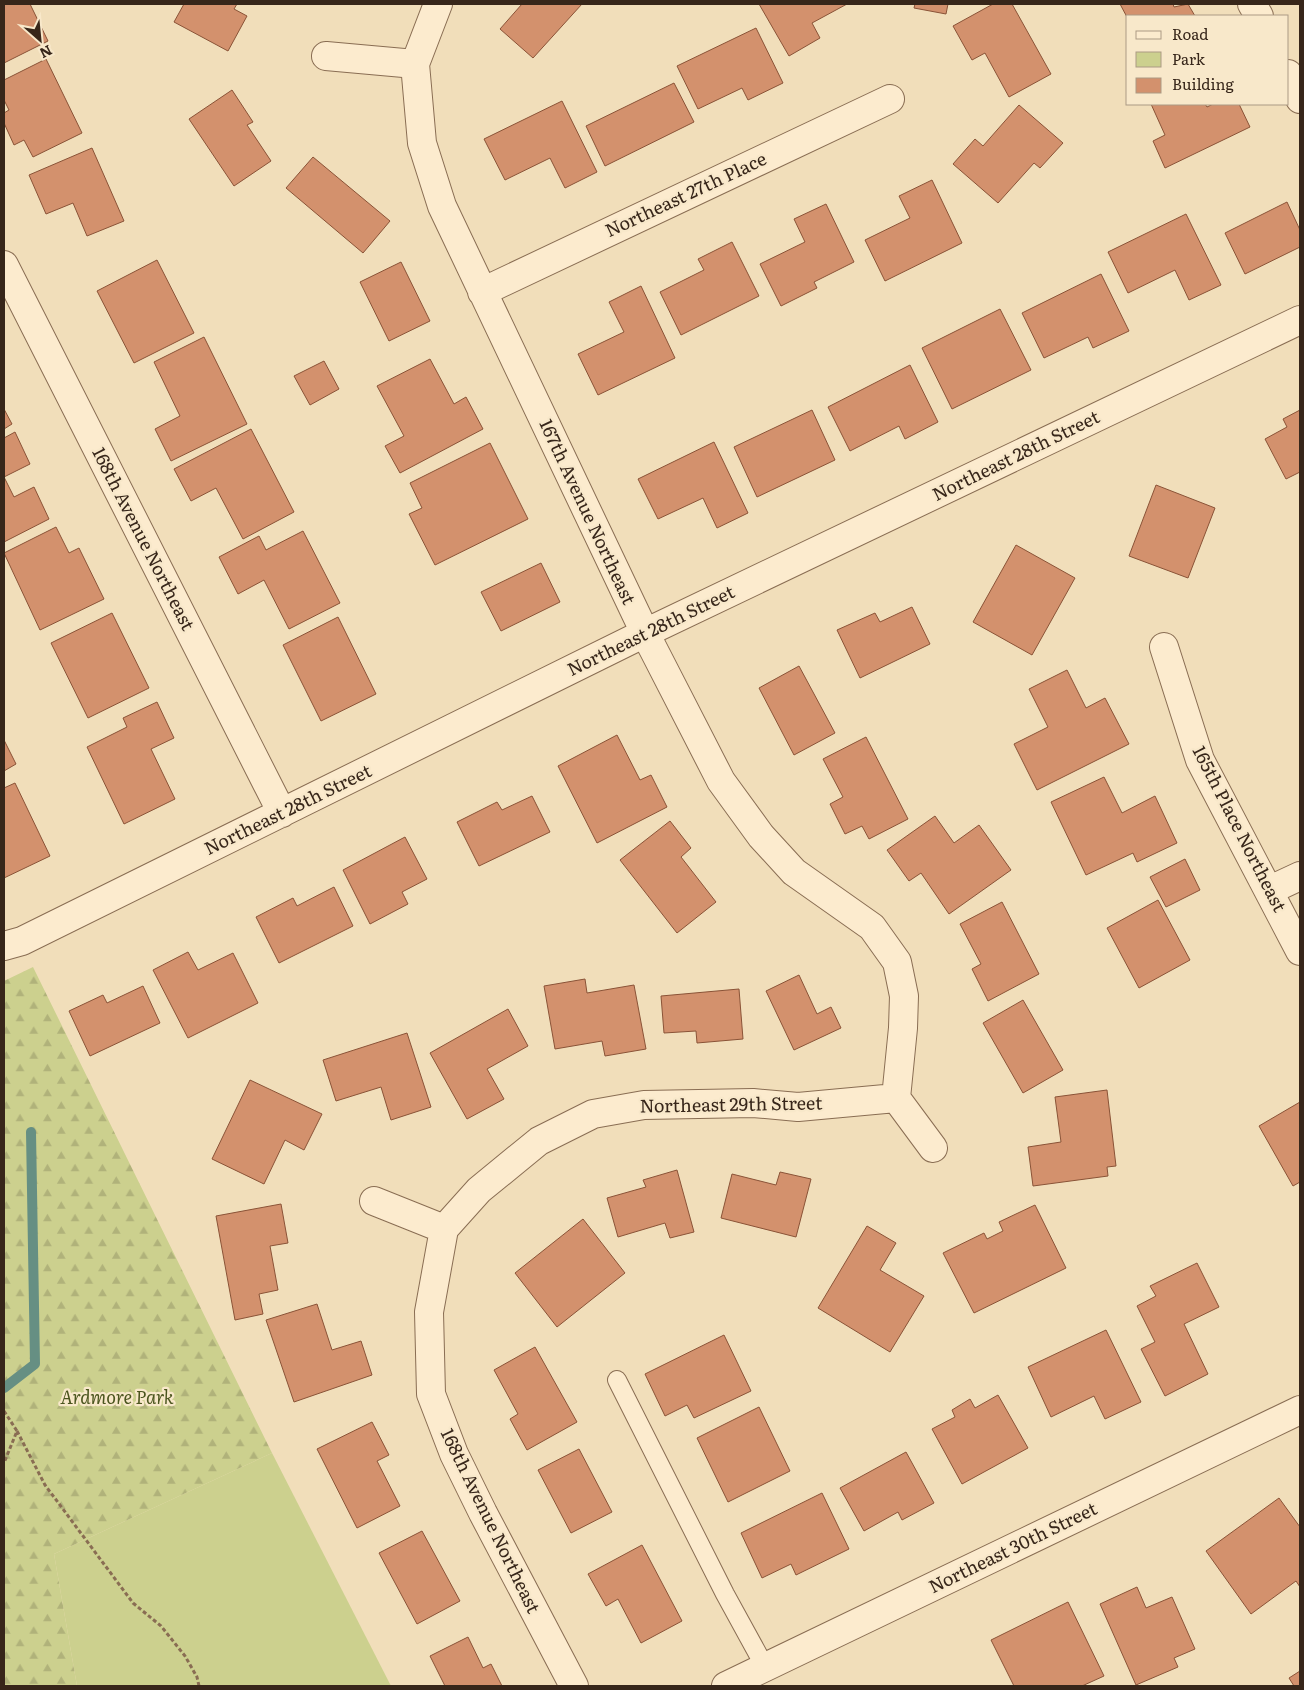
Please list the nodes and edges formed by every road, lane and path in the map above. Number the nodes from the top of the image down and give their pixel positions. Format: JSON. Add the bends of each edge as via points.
{"nodes":[{"id":1,"x":438,"y":4,"type":"edge"},
{"id":2,"x":326,"y":56,"type":"dead end"},
{"id":3,"x":415,"y":64,"type":"junction"},
{"id":4,"x":1289,"y":76,"type":"edge"},
{"id":5,"x":890,"y":99,"type":"dead end"},
{"id":6,"x":1300,"y":99,"type":"edge"},
{"id":7,"x":4,"y":265,"type":"edge"},
{"id":8,"x":482,"y":292,"type":"junction"},
{"id":9,"x":1300,"y":320,"type":"edge"},
{"id":10,"x":645,"y":634,"type":"junction"},
{"id":11,"x":1164,"y":647,"type":"dead end"},
{"id":12,"x":282,"y":813,"type":"junction"},
{"id":13,"x":1300,"y":876,"type":"edge"},
{"id":14,"x":1270,"y":890,"type":"junction"},
{"id":15,"x":4,"y":946,"type":"edge"},
{"id":16,"x":1300,"y":951,"type":"edge"},
{"id":17,"x":896,"y":1098,"type":"junction"},
{"id":18,"x":933,"y":1148,"type":"dead end"},
{"id":19,"x":374,"y":1201,"type":"dead end"},
{"id":20,"x":444,"y":1229,"type":"junction"},
{"id":21,"x":618,"y":1380,"type":"dead end"},
{"id":22,"x":1300,"y":1410,"type":"edge"},
{"id":23,"x":4,"y":1411,"type":"edge"},
{"id":24,"x":17,"y":1431,"type":"junction"},
{"id":25,"x":4,"y":1463,"type":"edge"},
{"id":26,"x":765,"y":1668,"type":"junction"},
{"id":27,"x":199,"y":1686,"type":"edge"},
{"id":28,"x":574,"y":1686,"type":"edge"},
{"id":29,"x":726,"y":1686,"type":"edge"}],
"edges":[{"from":1,"to":3,"type":"street"},
{"from":2,"to":3,"type":"street"},
{"from":3,"to":8,"type":"street","name":"167th Avenue Northeast","via":[[422,143],[442,206]]},
{"from":4,"to":6,"type":"street"},
{"from":5,"to":8,"type":"street","name":"Northeast 27th Place"},
{"from":7,"to":12,"type":"street","name":"168th Avenue Northeast"},
{"from":8,"to":10,"type":"street","name":"167th Avenue Northeast"},
{"from":9,"to":10,"type":"street","name":"Northeast 28th Street"},
{"from":10,"to":12,"type":"street","name":"Northeast 28th Street"},
{"from":10,"to":17,"type":"street","name":"167th Avenue Northeast","via":[[722,781],[761,836],[794,872],[872,927],[897,962],[904,996]]},
{"from":11,"to":14,"type":"street","name":"165th Place Northeast","via":[[1200,760]]},
{"from":12,"to":15,"type":"street","name":"Northeast 28th Street","via":[[22,941]]},
{"from":13,"to":14,"type":"street"},
{"from":14,"to":16,"type":"street","name":"165th Place Northeast"},
{"from":17,"to":18,"type":"street"},
{"from":17,"to":20,"type":"street","name":"Northeast 29th Street","via":[[798,1107],[753,1103],[644,1105],[593,1114],[539,1141],[479,1190]]},
{"from":19,"to":20,"type":"street"},
{"from":20,"to":28,"type":"street","name":"168th Avenue Northeast","via":[[429,1312],[431,1394],[454,1454],[483,1514]]},
{"from":21,"to":26,"type":"lane"},
{"from":22,"to":26,"type":"street","name":"Northeast 30th Street"},
{"from":23,"to":24,"type":"path"},
{"from":24,"to":25,"type":"path"},
{"from":24,"to":27,"type":"path","via":[[45,1485],[133,1603],[161,1626],[185,1656]]},
{"from":26,"to":29,"type":"street","name":"Northeast 30th Street"}]}
